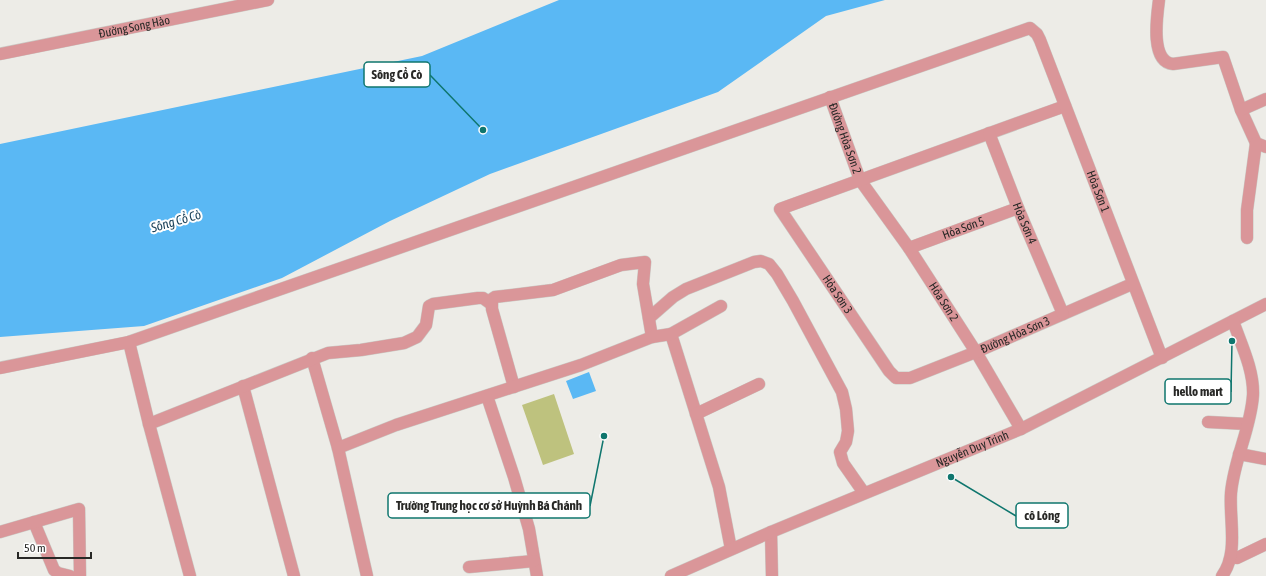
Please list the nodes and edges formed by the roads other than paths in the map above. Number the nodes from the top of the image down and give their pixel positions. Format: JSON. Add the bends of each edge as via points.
{"nodes":[{"id":1,"x":265,"y":0,"type":"edge"},
{"id":2,"x":1159,"y":0,"type":"edge"},
{"id":3,"x":0,"y":54,"type":"edge"},
{"id":4,"x":830,"y":97,"type":"junction"},
{"id":5,"x":1266,"y":99,"type":"edge"},
{"id":6,"x":1065,"y":106,"type":"junction"},
{"id":7,"x":1241,"y":110,"type":"junction"},
{"id":8,"x":989,"y":133,"type":"junction"},
{"id":9,"x":1261,"y":145,"type":"edge"},
{"id":10,"x":860,"y":180,"type":"junction"},
{"id":11,"x":1018,"y":208,"type":"junction"},
{"id":12,"x":1247,"y":238,"type":"dead end"},
{"id":13,"x":910,"y":248,"type":"junction"},
{"id":14,"x":1132,"y":284,"type":"junction"},
{"id":15,"x":491,"y":304,"type":"junction"},
{"id":16,"x":1266,"y":304,"type":"edge"},
{"id":17,"x":722,"y":306,"type":"dead end"},
{"id":18,"x":1063,"y":314,"type":"junction"},
{"id":19,"x":649,"y":318,"type":"junction"},
{"id":20,"x":1233,"y":321,"type":"junction"},
{"id":21,"x":671,"y":334,"type":"junction"},
{"id":22,"x":652,"y":337,"type":"junction"},
{"id":23,"x":129,"y":342,"type":"junction"},
{"id":24,"x":976,"y":352,"type":"junction"},
{"id":25,"x":312,"y":358,"type":"junction"},
{"id":26,"x":1162,"y":358,"type":"junction"},
{"id":27,"x":0,"y":368,"type":"edge"},
{"id":28,"x":896,"y":378,"type":"joint"},
{"id":29,"x":759,"y":384,"type":"dead end"},
{"id":30,"x":243,"y":386,"type":"junction"},
{"id":31,"x":514,"y":387,"type":"junction"},
{"id":32,"x":487,"y":396,"type":"junction"},
{"id":33,"x":696,"y":414,"type":"junction"},
{"id":34,"x":1208,"y":422,"type":"dead end"},
{"id":35,"x":149,"y":424,"type":"junction"},
{"id":36,"x":1247,"y":424,"type":"junction"},
{"id":37,"x":1021,"y":429,"type":"junction"},
{"id":38,"x":338,"y":448,"type":"junction"},
{"id":39,"x":1239,"y":454,"type":"junction"},
{"id":40,"x":1266,"y":459,"type":"edge"},
{"id":41,"x":864,"y":493,"type":"junction"},
{"id":42,"x":34,"y":522,"type":"junction"},
{"id":43,"x":0,"y":532,"type":"edge"},
{"id":44,"x":771,"y":532,"type":"junction"},
{"id":45,"x":1266,"y":544,"type":"edge"},
{"id":46,"x":731,"y":549,"type":"junction"},
{"id":47,"x":1232,"y":557,"type":"junction"},
{"id":48,"x":534,"y":561,"type":"junction"},
{"id":49,"x":469,"y":567,"type":"dead end"},
{"id":50,"x":70,"y":576,"type":"edge"},
{"id":51,"x":80,"y":576,"type":"edge"},
{"id":52,"x":190,"y":576,"type":"edge"},
{"id":53,"x":294,"y":576,"type":"edge"},
{"id":54,"x":367,"y":576,"type":"edge"},
{"id":55,"x":537,"y":576,"type":"edge"},
{"id":56,"x":671,"y":576,"type":"edge"},
{"id":57,"x":772,"y":576,"type":"edge"},
{"id":58,"x":1222,"y":576,"type":"edge"}],
"edges":[{"from":1,"to":3,"type":"street","name":"Đường Song Hào"},
{"from":2,"to":7,"type":"street","via":[[1156,29],[1161,57],[1173,64],[1224,57]]},
{"from":4,"to":6,"type":"street","name":"Hỏa Sơn 1","via":[[1030,28],[1040,40]]},
{"from":4,"to":10,"type":"street","name":"Đường Hỏa Sơn 2"},
{"from":4,"to":23,"type":"street"},
{"from":5,"to":7,"type":"street"},
{"from":6,"to":8,"type":"street"},
{"from":6,"to":14,"type":"street","name":"Hỏa Sơn 1"},
{"from":7,"to":9,"type":"street"},
{"from":8,"to":10,"type":"street"},
{"from":8,"to":11,"type":"street","name":"Hỏa Sơn 4"},
{"from":9,"to":12,"type":"street","via":[[1248,210]]},
{"from":10,"to":13,"type":"street","name":"Hỏa Sơn 2"},
{"from":10,"to":28,"type":"street","name":"Hỏa Sơn 3","via":[[780,209]]},
{"from":11,"to":13,"type":"street","name":"Hỏa Sơn 5"},
{"from":11,"to":18,"type":"street","name":"Hỏa Sơn 4"},
{"from":13,"to":24,"type":"street","name":"Hỏa Sơn 2"},
{"from":14,"to":18,"type":"street","name":"Đường Hỏa Sơn 3"},
{"from":14,"to":26,"type":"street","name":"Hỏa Sơn 1"},
{"from":15,"to":19,"type":"street","via":[[495,297],[553,290],[621,265],[644,262]]},
{"from":15,"to":25,"type":"street","via":[[484,298],[478,298],[433,304],[429,306],[426,325],[417,337],[404,342],[328,353]]},
{"from":15,"to":31,"type":"street"},
{"from":16,"to":20,"type":"street","name":"Nguyễn Duy Trinh"},
{"from":17,"to":21,"type":"street"},
{"from":18,"to":24,"type":"street","name":"Đường Hỏa Sơn 3"},
{"from":19,"to":22,"type":"street"},
{"from":19,"to":41,"type":"street","via":[[686,289],[754,262],[769,264],[793,300],[842,392],[848,431],[846,442],[840,452],[843,463]]},
{"from":20,"to":26,"type":"street","name":"Nguyễn Duy Trinh"},
{"from":20,"to":36,"type":"street","via":[[1250,375],[1253,394]]},
{"from":21,"to":22,"type":"street"},
{"from":21,"to":33,"type":"street"},
{"from":22,"to":31,"type":"street"},
{"from":23,"to":27,"type":"street"},
{"from":23,"to":35,"type":"street"},
{"from":24,"to":28,"type":"street","name":"Đường Hỏa Sơn 3","via":[[910,378]]},
{"from":24,"to":37,"type":"street","name":"Hỏa Sơn 2"},
{"from":25,"to":30,"type":"street"},
{"from":25,"to":38,"type":"street"},
{"from":26,"to":37,"type":"street","name":"Nguyễn Duy Trinh"},
{"from":29,"to":33,"type":"street"},
{"from":30,"to":35,"type":"street"},
{"from":30,"to":53,"type":"street"},
{"from":31,"to":32,"type":"street"},
{"from":32,"to":38,"type":"street","via":[[396,425]]},
{"from":32,"to":48,"type":"street","via":[[529,529]]},
{"from":33,"to":46,"type":"street","via":[[719,487]]},
{"from":34,"to":36,"type":"street"},
{"from":35,"to":52,"type":"street"},
{"from":36,"to":39,"type":"street"},
{"from":37,"to":41,"type":"street","name":"Nguyễn Duy Trinh"},
{"from":38,"to":54,"type":"street"},
{"from":39,"to":40,"type":"street"},
{"from":39,"to":47,"type":"street","via":[[1233,473],[1231,494]]},
{"from":41,"to":44,"type":"street","name":"Nguyễn Duy Trinh"},
{"from":42,"to":43,"type":"street"},
{"from":42,"to":50,"type":"street","via":[[54,570]]},
{"from":42,"to":51,"type":"street","via":[[79,509]]},
{"from":44,"to":46,"type":"street","name":"Nguyễn Duy Trinh"},
{"from":44,"to":57,"type":"street"},
{"from":45,"to":47,"type":"street","via":[[1238,558]]},
{"from":46,"to":56,"type":"street","name":"Nguyễn Duy Trinh"},
{"from":47,"to":58,"type":"street"},
{"from":48,"to":49,"type":"street"},
{"from":48,"to":55,"type":"street"}]}
